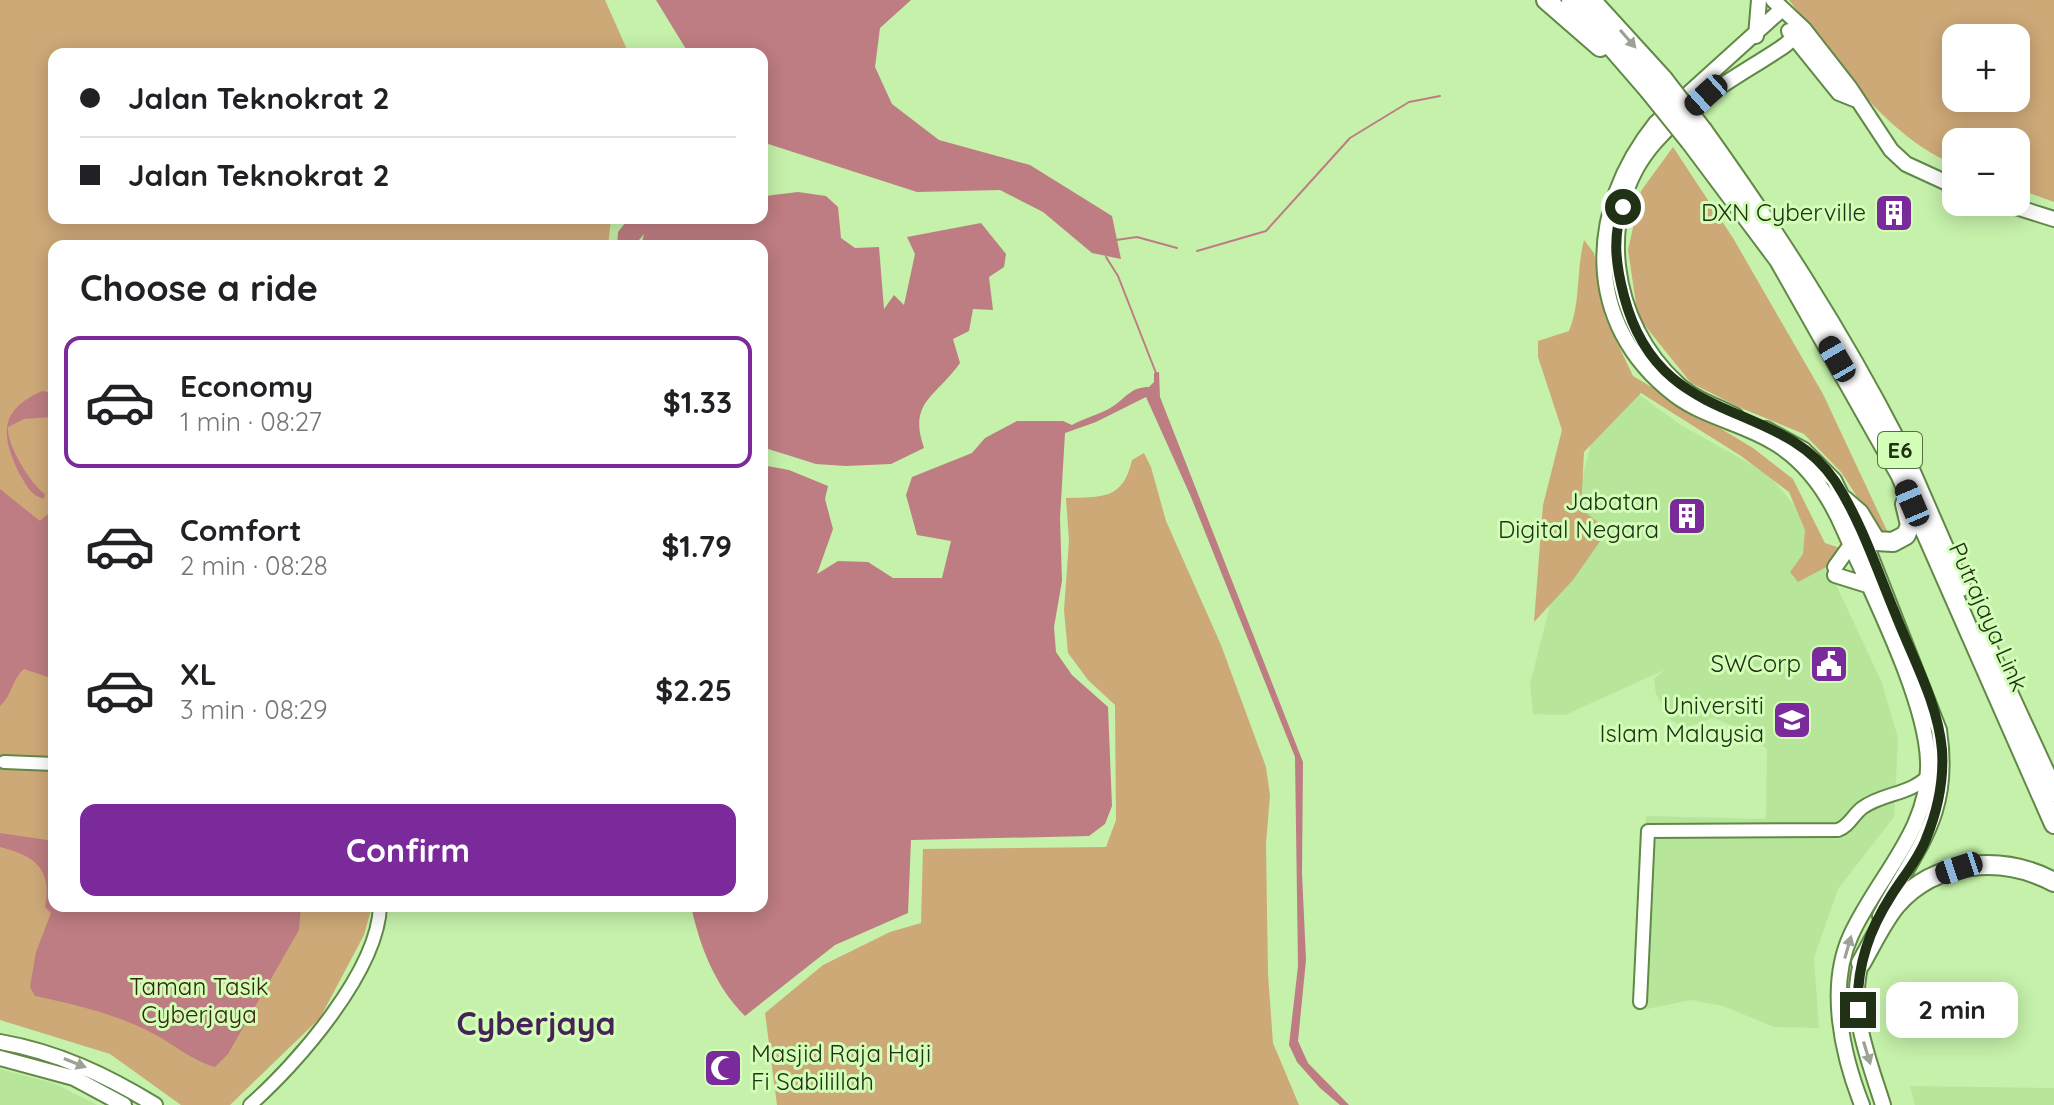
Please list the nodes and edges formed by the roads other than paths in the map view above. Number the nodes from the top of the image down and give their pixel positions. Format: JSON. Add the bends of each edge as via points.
{"nodes":[{"id":1,"x":1546,"y":0,"type":"edge"},
{"id":2,"x":1571,"y":0,"type":"edge"},
{"id":3,"x":1591,"y":0,"type":"edge"},
{"id":4,"x":1759,"y":0,"type":"edge"},
{"id":5,"x":1765,"y":0,"type":"edge"},
{"id":6,"x":1604,"y":8,"type":"edge"},
{"id":7,"x":1777,"y":8,"type":"edge"},
{"id":8,"x":1760,"y":32,"type":"junction"},
{"id":9,"x":1794,"y":37,"type":"junction"},
{"id":10,"x":1764,"y":58,"type":"junction"},
{"id":11,"x":1813,"y":61,"type":"junction"},
{"id":12,"x":1635,"y":71,"type":"junction"},
{"id":13,"x":1656,"y":84,"type":"junction"},
{"id":14,"x":1854,"y":99,"type":"junction"},
{"id":15,"x":1697,"y":136,"type":"junction"},
{"id":16,"x":1942,"y":181,"type":"edge"},
{"id":17,"x":2030,"y":211,"type":"edge"},
{"id":18,"x":2054,"y":219,"type":"edge"},
{"id":19,"x":1892,"y":460,"type":"junction"},
{"id":20,"x":1844,"y":500,"type":"junction"},
{"id":21,"x":1850,"y":546,"type":"junction"},
{"id":22,"x":1867,"y":585,"type":"junction"},
{"id":23,"x":1,"y":763,"type":"edge"},
{"id":24,"x":48,"y":764,"type":"edge"},
{"id":25,"x":1927,"y":777,"type":"junction"},
{"id":26,"x":1910,"y":790,"type":"junction"},
{"id":27,"x":2054,"y":792,"type":"edge"},
{"id":28,"x":1921,"y":812,"type":"junction"},
{"id":29,"x":2054,"y":824,"type":"edge"},
{"id":30,"x":2054,"y":882,"type":"edge"},
{"id":31,"x":379,"y":912,"type":"edge"},
{"id":32,"x":1861,"y":963,"type":"junction"},
{"id":33,"x":1640,"y":1002,"type":"dead end"},
{"id":34,"x":0,"y":1042,"type":"edge"},
{"id":35,"x":0,"y":1058,"type":"edge"},
{"id":36,"x":101,"y":1090,"type":"junction"},
{"id":37,"x":252,"y":1104,"type":"edge"},
{"id":38,"x":118,"y":1105,"type":"edge"},
{"id":39,"x":124,"y":1105,"type":"edge"},
{"id":40,"x":155,"y":1105,"type":"edge"},
{"id":41,"x":1862,"y":1105,"type":"edge"},
{"id":42,"x":1883,"y":1105,"type":"edge"}],
"edges":[{"from":1,"to":12,"type":"highway","via":[[1622,66]]},
{"from":2,"to":12,"type":"highway","name":"Putrajaya Link","number":"E6"},
{"from":3,"to":6,"type":"highway","name":"Putrajaya Link","number":"E6"},
{"from":4,"to":8,"type":"main road"},
{"from":5,"to":7,"type":"main road"},
{"from":6,"to":13,"type":"highway","name":"Putrajaya Link","number":"E6","one_way":true},
{"from":7,"to":8,"type":"main road"},
{"from":7,"to":9,"type":"main road"},
{"from":8,"to":9,"type":"main road","via":[[1779,29]]},
{"from":8,"to":21,"type":"main road","via":[[1656,123],[1635,152],[1605,222],[1606,281],[1623,333],[1655,376],[1675,395],[1773,442],[1796,461],[1820,485]]},
{"from":9,"to":10,"type":"main road"},
{"from":9,"to":11,"type":"main road"},
{"from":9,"to":14,"type":"main road","via":[[1850,88]]},
{"from":10,"to":11,"type":"main road","via":[[1792,55]]},
{"from":10,"to":20,"type":"main road","via":[[1706,95],[1653,144],[1616,227],[1619,278],[1648,351],[1678,384],[1785,437],[1819,462]]},
{"from":11,"to":14,"type":"main road","via":[[1839,93]]},
{"from":12,"to":13,"type":"highway","name":"Putrajaya Link","number":"E6"},
{"from":13,"to":15,"type":"highway","name":"Putrajaya Link","number":"E6","bridge":true},
{"from":14,"to":16,"type":"main road","via":[[1906,164]]},
{"from":15,"to":19,"type":"highway","name":"Putrajaya Link","number":"E6","via":[[1779,260]]},
{"from":15,"to":27,"type":"highway","name":"Putrajaya Link","number":"E6","via":[[1788,251],[1863,377],[1919,485]]},
{"from":17,"to":18,"type":"main road"},
{"from":19,"to":20,"type":"highway","via":[[1910,518],[1903,538],[1876,541]]},
{"from":19,"to":29,"type":"highway","name":"Putrajaya Link","number":"E6"},
{"from":20,"to":32,"type":"main road","via":[[1933,709],[1942,752],[1941,790],[1926,841],[1890,898]]},
{"from":21,"to":22,"type":"main road"},
{"from":21,"to":22,"type":"main road","via":[[1835,571]]},
{"from":22,"to":25,"type":"main road","via":[[1922,715]]},
{"from":23,"to":24,"type":"street"},
{"from":25,"to":26,"type":"street"},
{"from":25,"to":28,"type":"main road"},
{"from":26,"to":28,"type":"street"},
{"from":26,"to":33,"type":"street","via":[[1862,808],[1838,830],[1648,831]]},
{"from":41,"to":28,"type":"main road","one_way":true,"via":[[1845,1058],[1841,974],[1850,937]]},
{"from":30,"to":32,"type":"highway","via":[[1995,865],[1941,874],[1895,907]]},
{"from":31,"to":37,"type":"street","via":[[374,937],[329,1023]]},
{"from":32,"to":42,"type":"main road","one_way":true,"via":[[1860,1028]]},
{"from":34,"to":40,"type":"main road","one_way":true,"via":[[83,1066]]},
{"from":35,"to":36,"type":"main road","via":[[44,1067]]},
{"from":36,"to":38,"type":"main road"},
{"from":36,"to":39,"type":"main road"}]}
